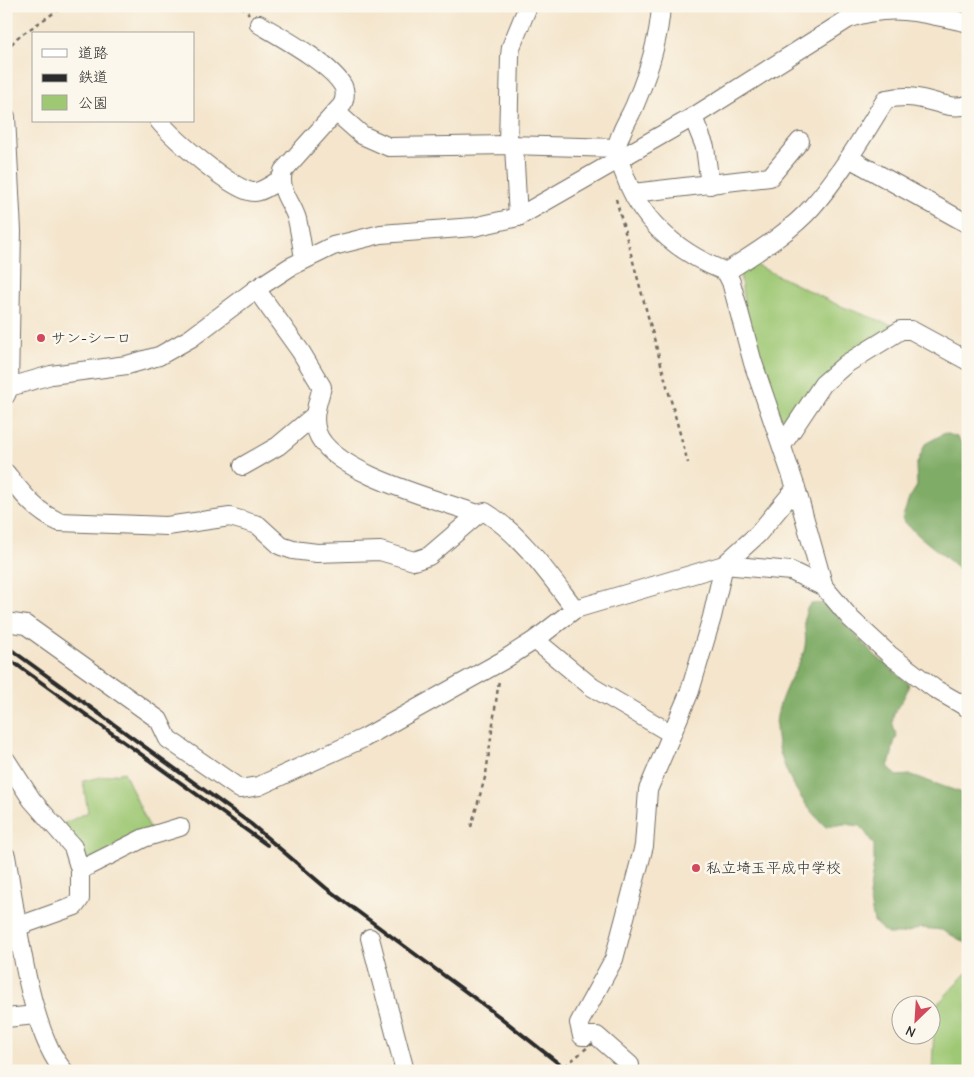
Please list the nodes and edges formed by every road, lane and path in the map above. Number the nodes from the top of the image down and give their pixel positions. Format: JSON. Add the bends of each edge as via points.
{"nodes":[{"id":1,"x":64,"y":6,"type":"edge"},
{"id":2,"x":528,"y":6,"type":"edge"},
{"id":3,"x":660,"y":6,"type":"edge"},
{"id":4,"x":968,"y":23,"type":"edge"},
{"id":5,"x":259,"y":24,"type":"dead end"},
{"id":6,"x":6,"y":50,"type":"edge"},
{"id":7,"x":968,"y":104,"type":"edge"},
{"id":8,"x":336,"y":112,"type":"junction"},
{"id":9,"x":6,"y":117,"type":"edge"},
{"id":10,"x":693,"y":117,"type":"junction"},
{"id":11,"x":161,"y":122,"type":"edge"},
{"id":12,"x":800,"y":141,"type":"dead end"},
{"id":13,"x":511,"y":146,"type":"junction"},
{"id":14,"x":618,"y":154,"type":"junction"},
{"id":15,"x":850,"y":158,"type":"junction"},
{"id":16,"x":281,"y":179,"type":"junction"},
{"id":17,"x":710,"y":184,"type":"junction"},
{"id":18,"x":633,"y":193,"type":"junction"},
{"id":19,"x":615,"y":196,"type":"dead end"},
{"id":20,"x":518,"y":217,"type":"junction"},
{"id":21,"x":968,"y":224,"type":"edge"},
{"id":22,"x":304,"y":259,"type":"junction"},
{"id":23,"x":726,"y":272,"type":"junction"},
{"id":24,"x":256,"y":289,"type":"junction"},
{"id":25,"x":968,"y":361,"type":"edge"},
{"id":26,"x":7,"y":390,"type":"edge"},
{"id":27,"x":315,"y":415,"type":"junction"},
{"id":28,"x":783,"y":444,"type":"junction"},
{"id":29,"x":688,"y":463,"type":"dead end"},
{"id":30,"x":242,"y":466,"type":"dead end"},
{"id":31,"x":6,"y":473,"type":"edge"},
{"id":32,"x":796,"y":488,"type":"junction"},
{"id":33,"x":478,"y":514,"type":"junction"},
{"id":34,"x":724,"y":565,"type":"junction"},
{"id":35,"x":824,"y":587,"type":"junction"},
{"id":36,"x":575,"y":609,"type":"junction"},
{"id":37,"x":6,"y":622,"type":"edge"},
{"id":38,"x":535,"y":640,"type":"junction"},
{"id":39,"x":502,"y":661,"type":"junction"},
{"id":40,"x":968,"y":708,"type":"edge"},
{"id":41,"x":672,"y":734,"type":"junction"},
{"id":42,"x":6,"y":760,"type":"edge"},
{"id":43,"x":180,"y":827,"type":"dead end"},
{"id":44,"x":471,"y":827,"type":"dead end"},
{"id":45,"x":6,"y":856,"type":"edge"},
{"id":46,"x":80,"y":870,"type":"junction"},
{"id":47,"x":19,"y":926,"type":"junction"},
{"id":48,"x":370,"y":938,"type":"dead end"},
{"id":49,"x":36,"y":1015,"type":"junction"},
{"id":50,"x":6,"y":1018,"type":"edge"},
{"id":51,"x":594,"y":1042,"type":"dead end"},
{"id":52,"x":630,"y":1065,"type":"dead end"},
{"id":53,"x":64,"y":1071,"type":"edge"},
{"id":54,"x":405,"y":1071,"type":"edge"},
{"id":55,"x":559,"y":1071,"type":"edge"}],
"edges":[{"from":1,"to":6,"type":"path","via":[[18,37]]},
{"from":2,"to":13,"type":"street","via":[[511,47]]},
{"from":3,"to":14,"type":"street","via":[[660,24],[652,54]]},
{"from":4,"to":10,"type":"street","via":[[898,10],[866,12],[848,19]]},
{"from":5,"to":8,"type":"street","via":[[295,46],[343,87],[345,98]]},
{"from":7,"to":15,"type":"street","via":[[955,108],[919,98],[901,96],[886,99]]},
{"from":8,"to":13,"type":"street","via":[[362,135],[389,146]]},
{"from":8,"to":16,"type":"street","via":[[291,161]]},
{"from":9,"to":26,"type":"street","via":[[12,231]]},
{"from":10,"to":14,"type":"street"},
{"from":10,"to":17,"type":"street","via":[[705,147]]},
{"from":11,"to":16,"type":"street","via":[[194,154],[242,190],[256,193]]},
{"from":12,"to":17,"type":"street","via":[[770,177]]},
{"from":13,"to":14,"type":"street"},
{"from":13,"to":20,"type":"street"},
{"from":14,"to":18,"type":"street"},
{"from":14,"to":20,"type":"street","via":[[589,179]]},
{"from":15,"to":21,"type":"street"},
{"from":15,"to":23,"type":"street","via":[[811,207],[793,224]]},
{"from":16,"to":22,"type":"street","via":[[297,218]]},
{"from":17,"to":18,"type":"street"},
{"from":18,"to":23,"type":"street","via":[[659,232],[700,261]]},
{"from":19,"to":29,"type":"path"},
{"from":20,"to":22,"type":"street","via":[[474,227],[380,234],[346,241]]},
{"from":22,"to":24,"type":"street"},
{"from":23,"to":28,"type":"street","via":[[753,363]]},
{"from":24,"to":26,"type":"street","via":[[191,338],[159,356],[127,365],[51,375]]},
{"from":24,"to":27,"type":"street","via":[[322,387]]},
{"from":25,"to":28,"type":"street","via":[[911,330],[901,330],[846,364],[823,384]]},
{"from":27,"to":30,"type":"street","via":[[278,446]]},
{"from":27,"to":33,"type":"street","via":[[318,433],[328,450],[360,472]]},
{"from":28,"to":32,"type":"street"},
{"from":31,"to":33,"type":"street","via":[[31,504],[43,515],[59,522],[166,526],[230,517],[258,525],[281,546],[317,553],[380,552],[414,561],[429,556]]},
{"from":32,"to":34,"type":"street","via":[[758,534]]},
{"from":32,"to":35,"type":"street"},
{"from":33,"to":36,"type":"street","via":[[485,512],[505,528],[538,562]]},
{"from":34,"to":35,"type":"street","via":[[790,571]]},
{"from":34,"to":36,"type":"street"},
{"from":34,"to":41,"type":"street","via":[[690,691]]},
{"from":35,"to":40,"type":"street","via":[[851,619],[891,656],[935,689]]},
{"from":36,"to":38,"type":"street"},
{"from":37,"to":39,"type":"street","via":[[26,625],[34,630],[158,720],[168,739],[240,790],[259,786],[364,738]]},
{"from":38,"to":39,"type":"street"},
{"from":38,"to":41,"type":"street","via":[[592,687]]},
{"from":39,"to":44,"type":"path","via":[[486,774]]},
{"from":41,"to":52,"type":"street","via":[[648,790],[644,846],[614,959],[579,1023],[582,1036],[597,1036]]},
{"from":42,"to":46,"type":"street","via":[[32,800],[73,847]]},
{"from":43,"to":46,"type":"street","via":[[144,838]]},
{"from":45,"to":47,"type":"street"},
{"from":46,"to":47,"type":"street","via":[[80,899],[75,906]]},
{"from":47,"to":49,"type":"street"},
{"from":48,"to":54,"type":"street"},
{"from":49,"to":50,"type":"street"},
{"from":49,"to":53,"type":"street","via":[[57,1063]]},
{"from":51,"to":55,"type":"path","bridge":true}]}
